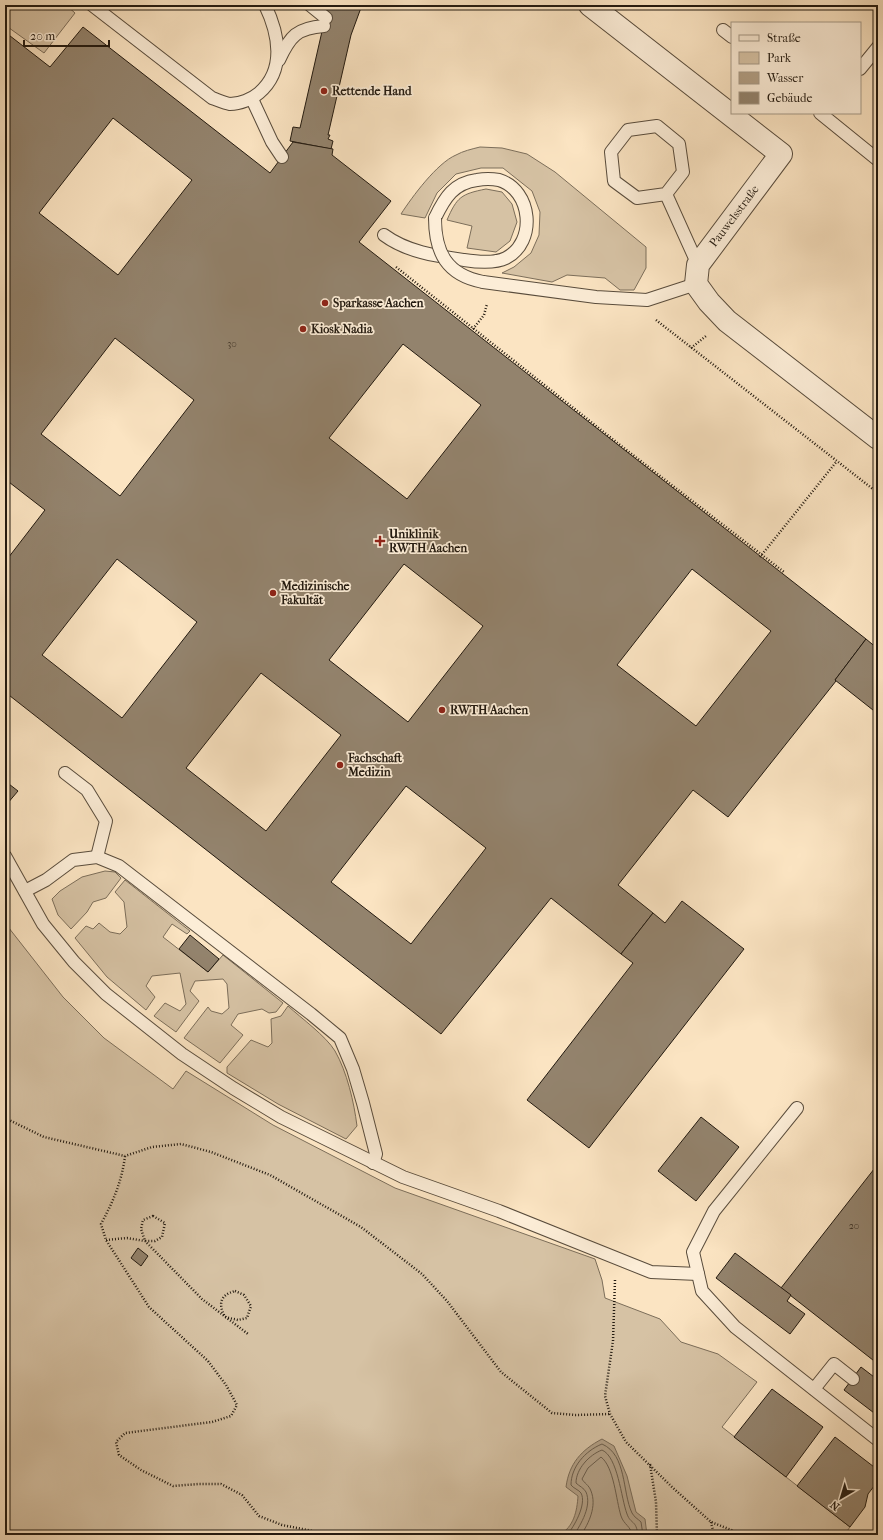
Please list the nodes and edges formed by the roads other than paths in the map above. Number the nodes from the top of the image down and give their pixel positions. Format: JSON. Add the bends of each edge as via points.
{"nodes":[{"id":1,"x":92,"y":5,"type":"edge"},
{"id":2,"x":265,"y":5,"type":"edge"},
{"id":3,"x":310,"y":5,"type":"edge"},
{"id":4,"x":590,"y":5,"type":"edge"},
{"id":5,"x":878,"y":47,"type":"edge"},
{"id":6,"x":277,"y":62,"type":"junction"},
{"id":7,"x":861,"y":69,"type":"edge"},
{"id":8,"x":252,"y":99,"type":"junction"},
{"id":9,"x":823,"y":114,"type":"edge"},
{"id":10,"x":282,"y":157,"type":"dead end"},
{"id":11,"x":878,"y":160,"type":"edge"},
{"id":12,"x":666,"y":194,"type":"junction"},
{"id":13,"x":384,"y":235,"type":"dead end"},
{"id":14,"x":697,"y":274,"type":"junction"},
{"id":15,"x":878,"y":438,"type":"edge"},
{"id":16,"x":65,"y":773,"type":"dead end"},
{"id":17,"x":5,"y":856,"type":"edge"},
{"id":18,"x":97,"y":857,"type":"junction"},
{"id":19,"x":25,"y":891,"type":"junction"},
{"id":20,"x":798,"y":1108,"type":"dead end"},
{"id":21,"x":372,"y":1163,"type":"junction"},
{"id":22,"x":698,"y":1274,"type":"junction"},
{"id":23,"x":853,"y":1379,"type":"dead end"},
{"id":24,"x":814,"y":1389,"type":"junction"},
{"id":25,"x":878,"y":1440,"type":"edge"}],
"edges":[{"from":1,"to":8,"type":"lane","via":[[212,98],[230,104]]},
{"from":2,"to":6,"type":"lane","via":[[277,39]]},
{"from":3,"to":6,"type":"lane","via":[[325,22],[300,31],[286,46]]},
{"from":4,"to":14,"type":"street","name":"Pauwelsstraße","via":[[781,154]]},
{"from":5,"to":7,"type":"lane"},
{"from":6,"to":8,"type":"lane","via":[[274,75],[267,86]]},
{"from":8,"to":10,"type":"lane"},
{"from":9,"to":11,"type":"lane"},
{"from":12,"to":12,"type":"lane","via":[[683,172],[679,144],[656,126],[628,130],[611,152],[614,181],[637,198]]},
{"from":12,"to":14,"type":"lane"},
{"from":13,"to":14,"type":"lane","bridge":true,"via":[[420,252],[477,262],[507,258],[519,247],[528,220],[525,209],[512,188],[499,180],[481,179],[464,182],[449,193],[435,218],[437,246],[444,259],[461,275],[483,282],[596,297],[647,300]]},
{"from":14,"to":15,"type":"street","via":[[709,302],[727,321]]},
{"from":16,"to":18,"type":"lane","via":[[88,790],[106,821]]},
{"from":17,"to":19,"type":"lane"},
{"from":18,"to":19,"type":"lane","via":[[74,860]]},
{"from":18,"to":21,"type":"lane","via":[[119,866],[340,1038],[363,1103],[376,1154]]},
{"from":19,"to":21,"type":"lane","via":[[43,924],[74,962],[106,994],[150,1030],[233,1088],[281,1117]]},
{"from":20,"to":22,"type":"lane","via":[[714,1211],[693,1252]]},
{"from":21,"to":22,"type":"lane","via":[[651,1272]]},
{"from":22,"to":24,"type":"lane","via":[[702,1291],[736,1327]]},
{"from":23,"to":24,"type":"lane","via":[[834,1364]]},
{"from":24,"to":25,"type":"lane"}]}
